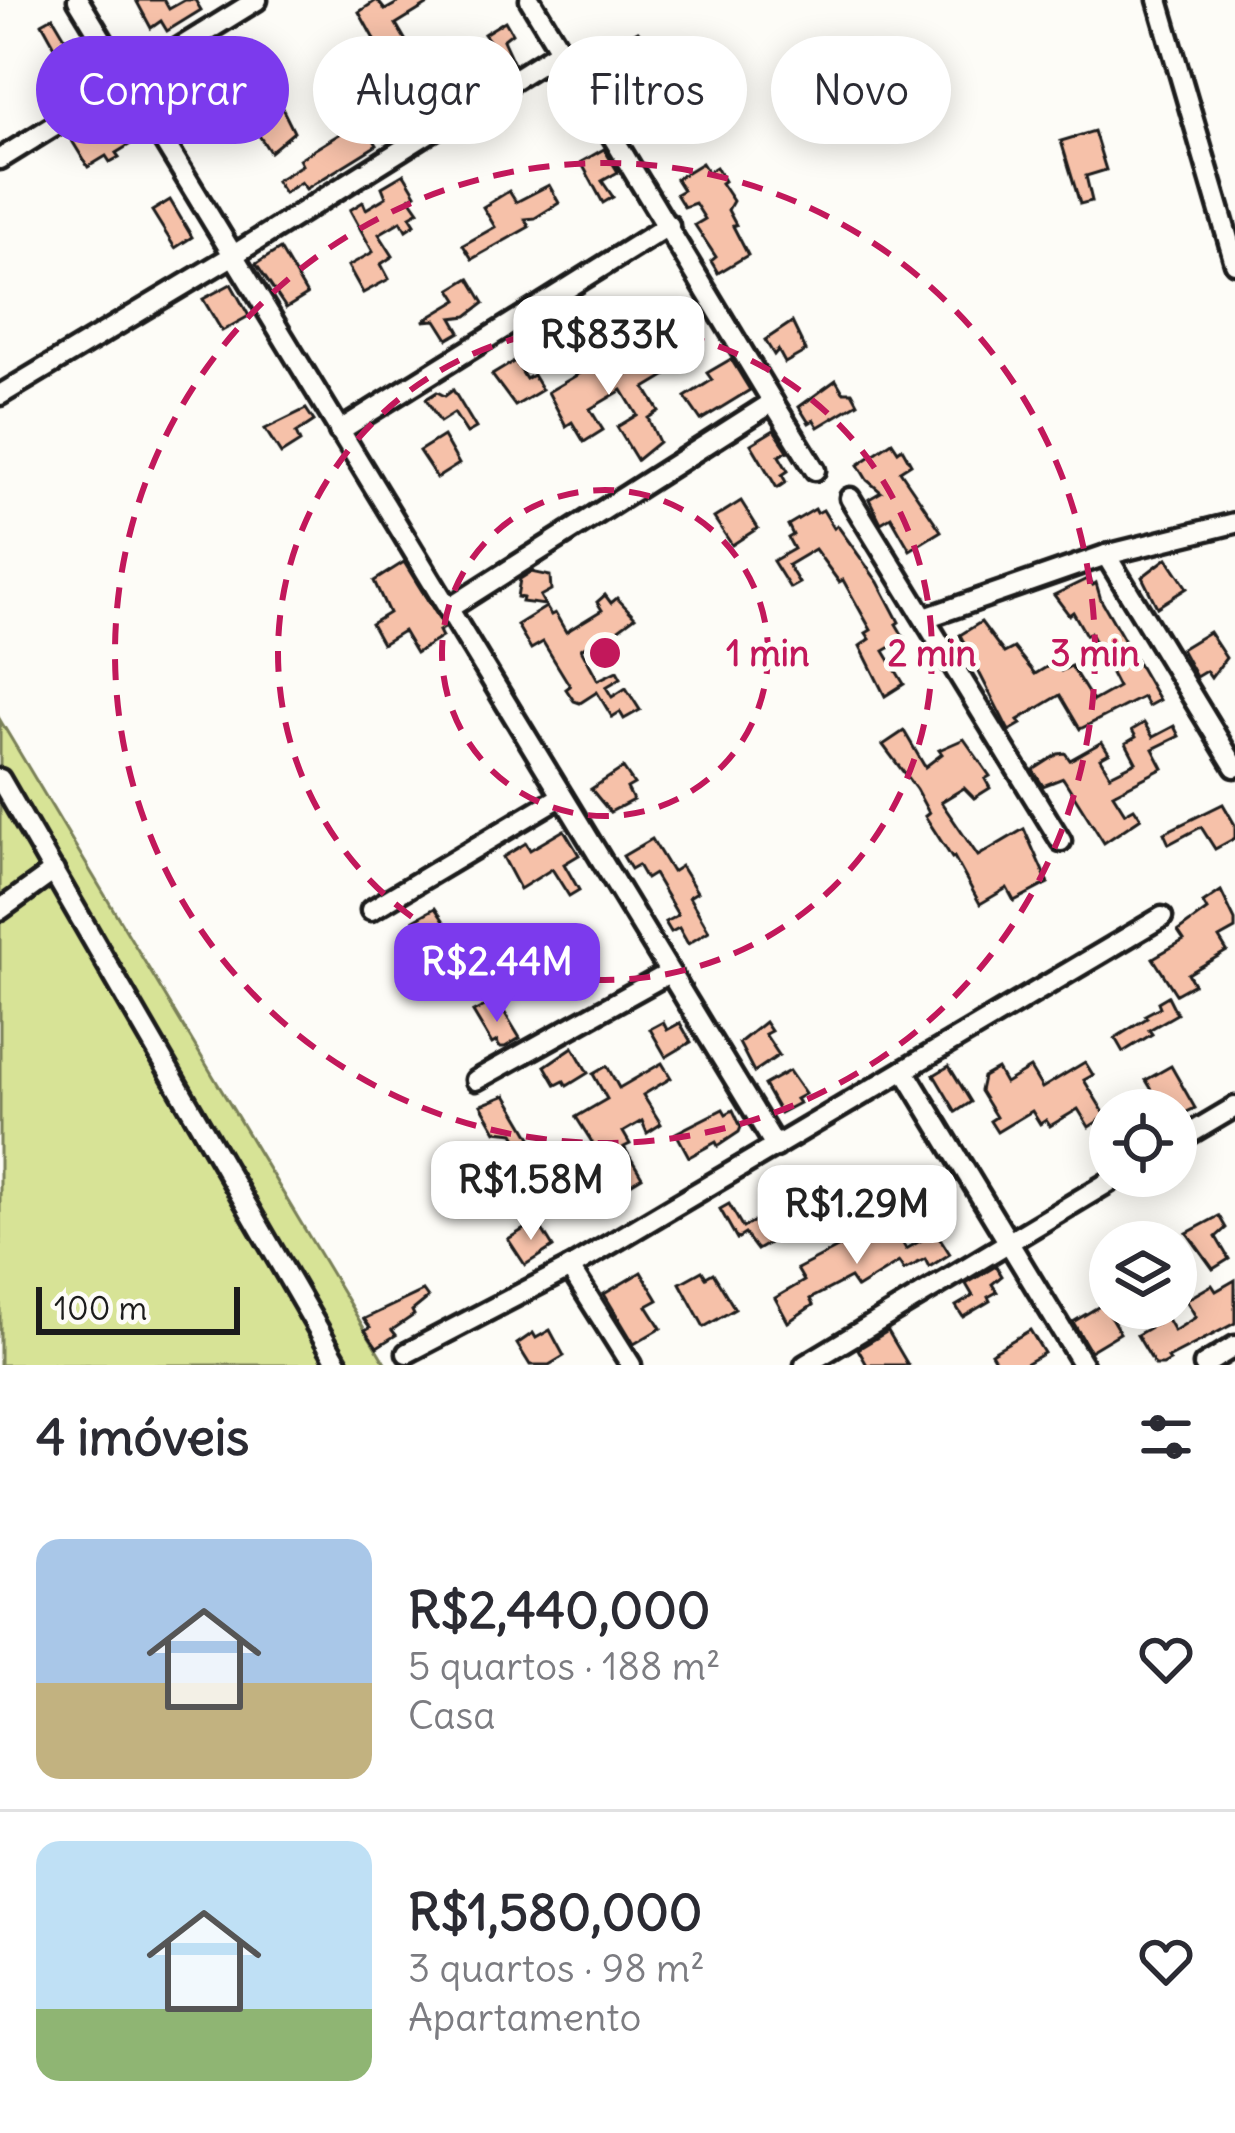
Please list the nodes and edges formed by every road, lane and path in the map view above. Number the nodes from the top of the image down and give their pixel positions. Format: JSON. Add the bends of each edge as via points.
{"nodes":[{"id":1,"x":78,"y":0,"type":"edge"},
{"id":2,"x":257,"y":0,"type":"edge"},
{"id":3,"x":530,"y":0,"type":"edge"},
{"id":4,"x":1158,"y":0,"type":"edge"},
{"id":5,"x":99,"y":36,"type":"edge"},
{"id":6,"x":199,"y":36,"type":"edge"},
{"id":7,"x":552,"y":36,"type":"edge"},
{"id":8,"x":547,"y":58,"type":"edge"},
{"id":9,"x":36,"y":138,"type":"edge"},
{"id":10,"x":164,"y":144,"type":"edge"},
{"id":11,"x":619,"y":144,"type":"edge"},
{"id":12,"x":0,"y":160,"type":"edge"},
{"id":13,"x":669,"y":225,"type":"junction"},
{"id":14,"x":232,"y":256,"type":"junction"},
{"id":15,"x":1235,"y":262,"type":"edge"},
{"id":16,"x":0,"y":395,"type":"edge"},
{"id":17,"x":773,"y":402,"type":"junction"},
{"id":18,"x":339,"y":431,"type":"junction"},
{"id":19,"x":815,"y":470,"type":"dead end"},
{"id":20,"x":850,"y":498,"type":"dead end"},
{"id":21,"x":1235,"y":523,"type":"edge"},
{"id":22,"x":1106,"y":555,"type":"junction"},
{"id":23,"x":448,"y":609,"type":"junction"},
{"id":24,"x":925,"y":618,"type":"junction"},
{"id":25,"x":1235,"y":767,"type":"edge"},
{"id":26,"x":0,"y":779,"type":"edge"},
{"id":27,"x":562,"y":796,"type":"junction"},
{"id":28,"x":1061,"y":841,"type":"dead end"},
{"id":29,"x":54,"y":871,"type":"junction"},
{"id":30,"x":0,"y":910,"type":"edge"},
{"id":31,"x":371,"y":910,"type":"dead end"},
{"id":32,"x":1162,"y":917,"type":"dead end"},
{"id":33,"x":669,"y":973,"type":"junction"},
{"id":34,"x":904,"y":1070,"type":"junction"},
{"id":35,"x":476,"y":1080,"type":"dead end"},
{"id":36,"x":1235,"y":1107,"type":"edge"},
{"id":37,"x":1197,"y":1130,"type":"edge"},
{"id":38,"x":776,"y":1147,"type":"junction"},
{"id":39,"x":1089,"y":1195,"type":"edge"},
{"id":40,"x":1009,"y":1243,"type":"junction"},
{"id":41,"x":570,"y":1268,"type":"junction"},
{"id":42,"x":1235,"y":1346,"type":"edge"},
{"id":43,"x":407,"y":1353,"type":"dead end"},
{"id":44,"x":837,"y":1357,"type":"edge"},
{"id":45,"x":339,"y":1365,"type":"edge"},
{"id":46,"x":631,"y":1365,"type":"edge"},
{"id":47,"x":805,"y":1365,"type":"edge"},
{"id":48,"x":1083,"y":1365,"type":"edge"},
{"id":49,"x":1204,"y":1365,"type":"edge"}],
"edges":[{"from":1,"to":5,"type":"street"},
{"from":2,"to":6,"type":"street"},
{"from":3,"to":7,"type":"street"},
{"from":4,"to":15,"type":"street"},
{"from":8,"to":14,"type":"street"},
{"from":9,"to":12,"type":"street"},
{"from":10,"to":14,"type":"street"},
{"from":11,"to":13,"type":"street"},
{"from":13,"to":17,"type":"street"},
{"from":13,"to":18,"type":"street"},
{"from":14,"to":16,"type":"street"},
{"from":14,"to":18,"type":"street"},
{"from":17,"to":19,"type":"street"},
{"from":17,"to":23,"type":"street"},
{"from":18,"to":23,"type":"street"},
{"from":20,"to":24,"type":"street"},
{"from":21,"to":22,"type":"street"},
{"from":22,"to":24,"type":"street"},
{"from":22,"to":25,"type":"street"},
{"from":23,"to":27,"type":"street"},
{"from":24,"to":28,"type":"street"},
{"from":26,"to":29,"type":"street"},
{"from":27,"to":31,"type":"street"},
{"from":27,"to":33,"type":"street"},
{"from":29,"to":30,"type":"street"},
{"from":29,"to":45,"type":"street"},
{"from":32,"to":34,"type":"street"},
{"from":33,"to":35,"type":"street"},
{"from":33,"to":38,"type":"street"},
{"from":34,"to":38,"type":"street"},
{"from":34,"to":40,"type":"street"},
{"from":36,"to":37,"type":"street"},
{"from":38,"to":41,"type":"street"},
{"from":39,"to":40,"type":"street"},
{"from":40,"to":44,"type":"street"},
{"from":40,"to":48,"type":"street"},
{"from":41,"to":43,"type":"street"},
{"from":41,"to":46,"type":"street"},
{"from":42,"to":49,"type":"street"},
{"from":44,"to":47,"type":"street"}]}
